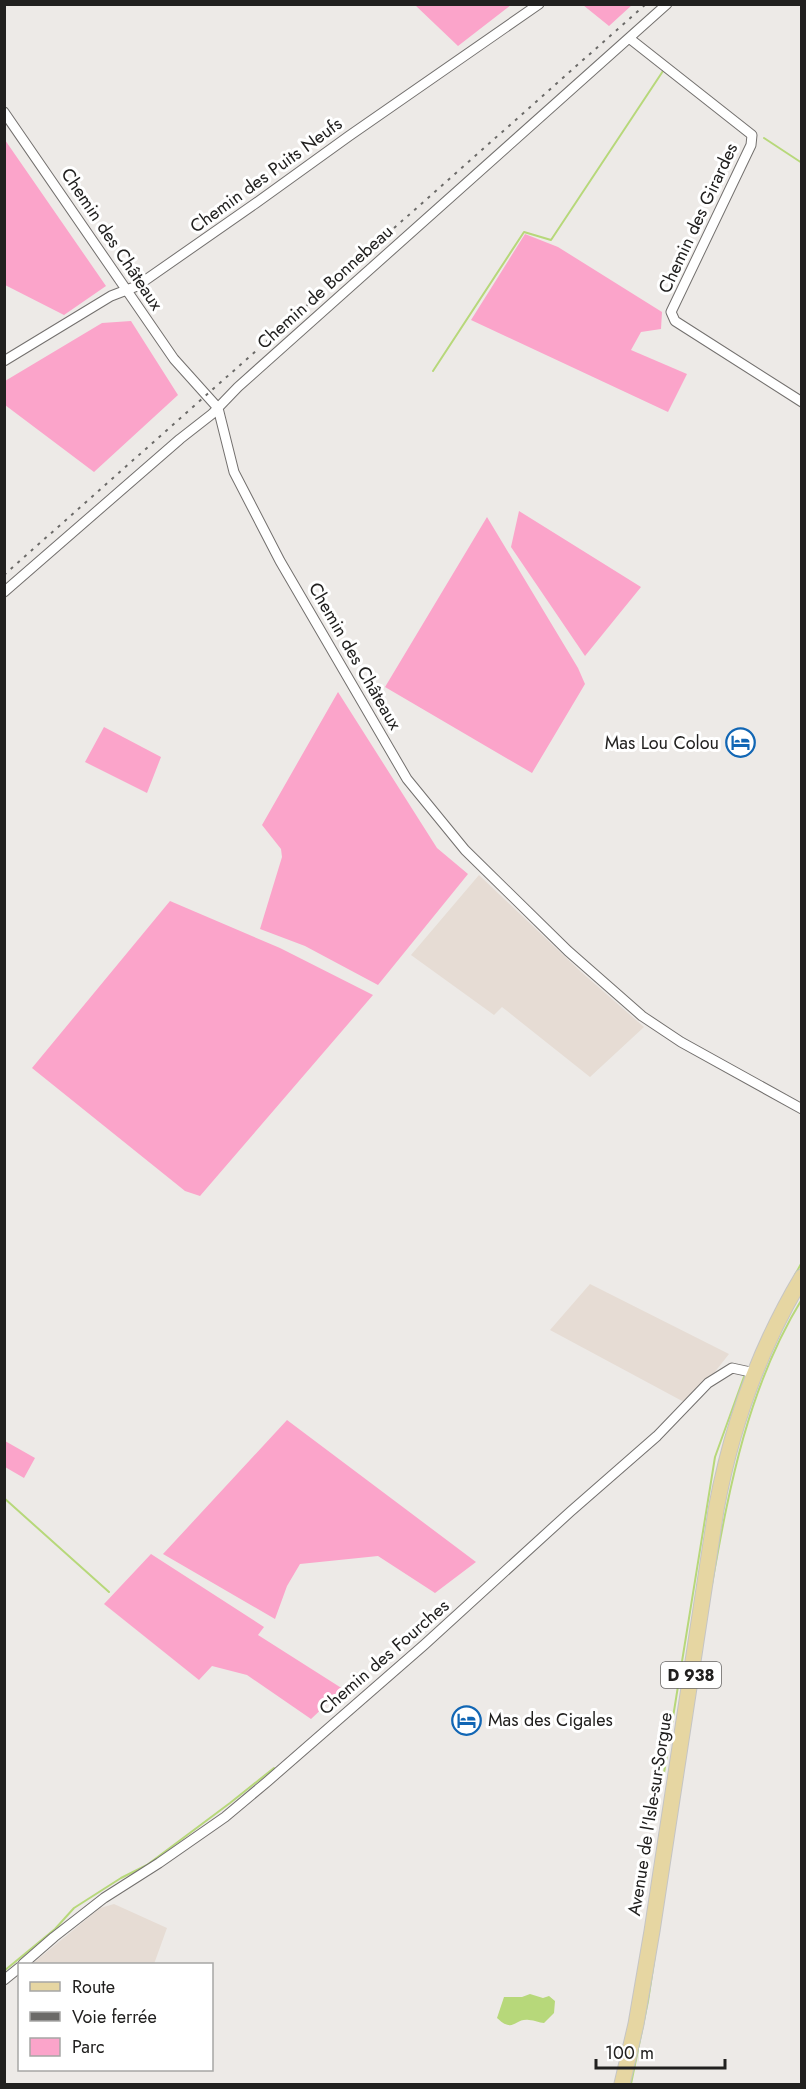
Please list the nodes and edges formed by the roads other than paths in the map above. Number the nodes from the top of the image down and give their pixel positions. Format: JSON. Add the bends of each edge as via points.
{"nodes":[{"id":1,"x":539,"y":4,"type":"edge"},
{"id":2,"x":667,"y":4,"type":"edge"},
{"id":3,"x":629,"y":38,"type":"junction"},
{"id":4,"x":4,"y":112,"type":"edge"},
{"id":5,"x":127,"y":290,"type":"junction"},
{"id":6,"x":4,"y":360,"type":"edge"},
{"id":7,"x":801,"y":402,"type":"edge"},
{"id":8,"x":218,"y":408,"type":"junction"},
{"id":9,"x":4,"y":592,"type":"edge"},
{"id":10,"x":801,"y":1109,"type":"edge"},
{"id":11,"x":801,"y":1277,"type":"edge"},
{"id":12,"x":754,"y":1373,"type":"junction"},
{"id":13,"x":24,"y":1963,"type":"edge"},
{"id":14,"x":18,"y":1968,"type":"edge"},
{"id":15,"x":4,"y":1980,"type":"edge"},
{"id":16,"x":622,"y":2085,"type":"edge"}],
"edges":[{"from":1,"to":5,"type":"street","name":"Chemin des Puits Neufs"},
{"from":2,"to":3,"type":"street","name":"Chemin de Bonnebeau"},
{"from":3,"to":7,"type":"street","name":"Chemin des Girardes","via":[[752,135],[751,146],[672,312],[675,321]]},
{"from":3,"to":8,"type":"street","name":"Chemin de Bonnebeau"},
{"from":4,"to":5,"type":"street","name":"Chemin des Châteaux"},
{"from":5,"to":6,"type":"street","name":"Chemin des Puits Neufs"},
{"from":5,"to":8,"type":"street","name":"Chemin des Châteaux","via":[[174,359]]},
{"from":8,"to":9,"type":"street","name":"Chemin de Bonnebeau"},
{"from":8,"to":10,"type":"street","name":"Chemin des Châteaux","via":[[234,472],[280,561],[407,779],[465,850],[568,951],[642,1016]]},
{"from":11,"to":12,"type":"main road","name":"Avenue de l'Isle-sur-Sorgue","number":"D 938"},
{"from":12,"to":13,"type":"street","name":"Chemin des Fourches","via":[[732,1368],[708,1383],[657,1436],[225,1817],[104,1898]]},
{"from":12,"to":16,"type":"main road","name":"Avenue de l'Isle-sur-Sorgue","number":"D 938","via":[[718,1500],[652,1931]]},
{"from":14,"to":15,"type":"street","name":"Chemin des Fourches"}]}
